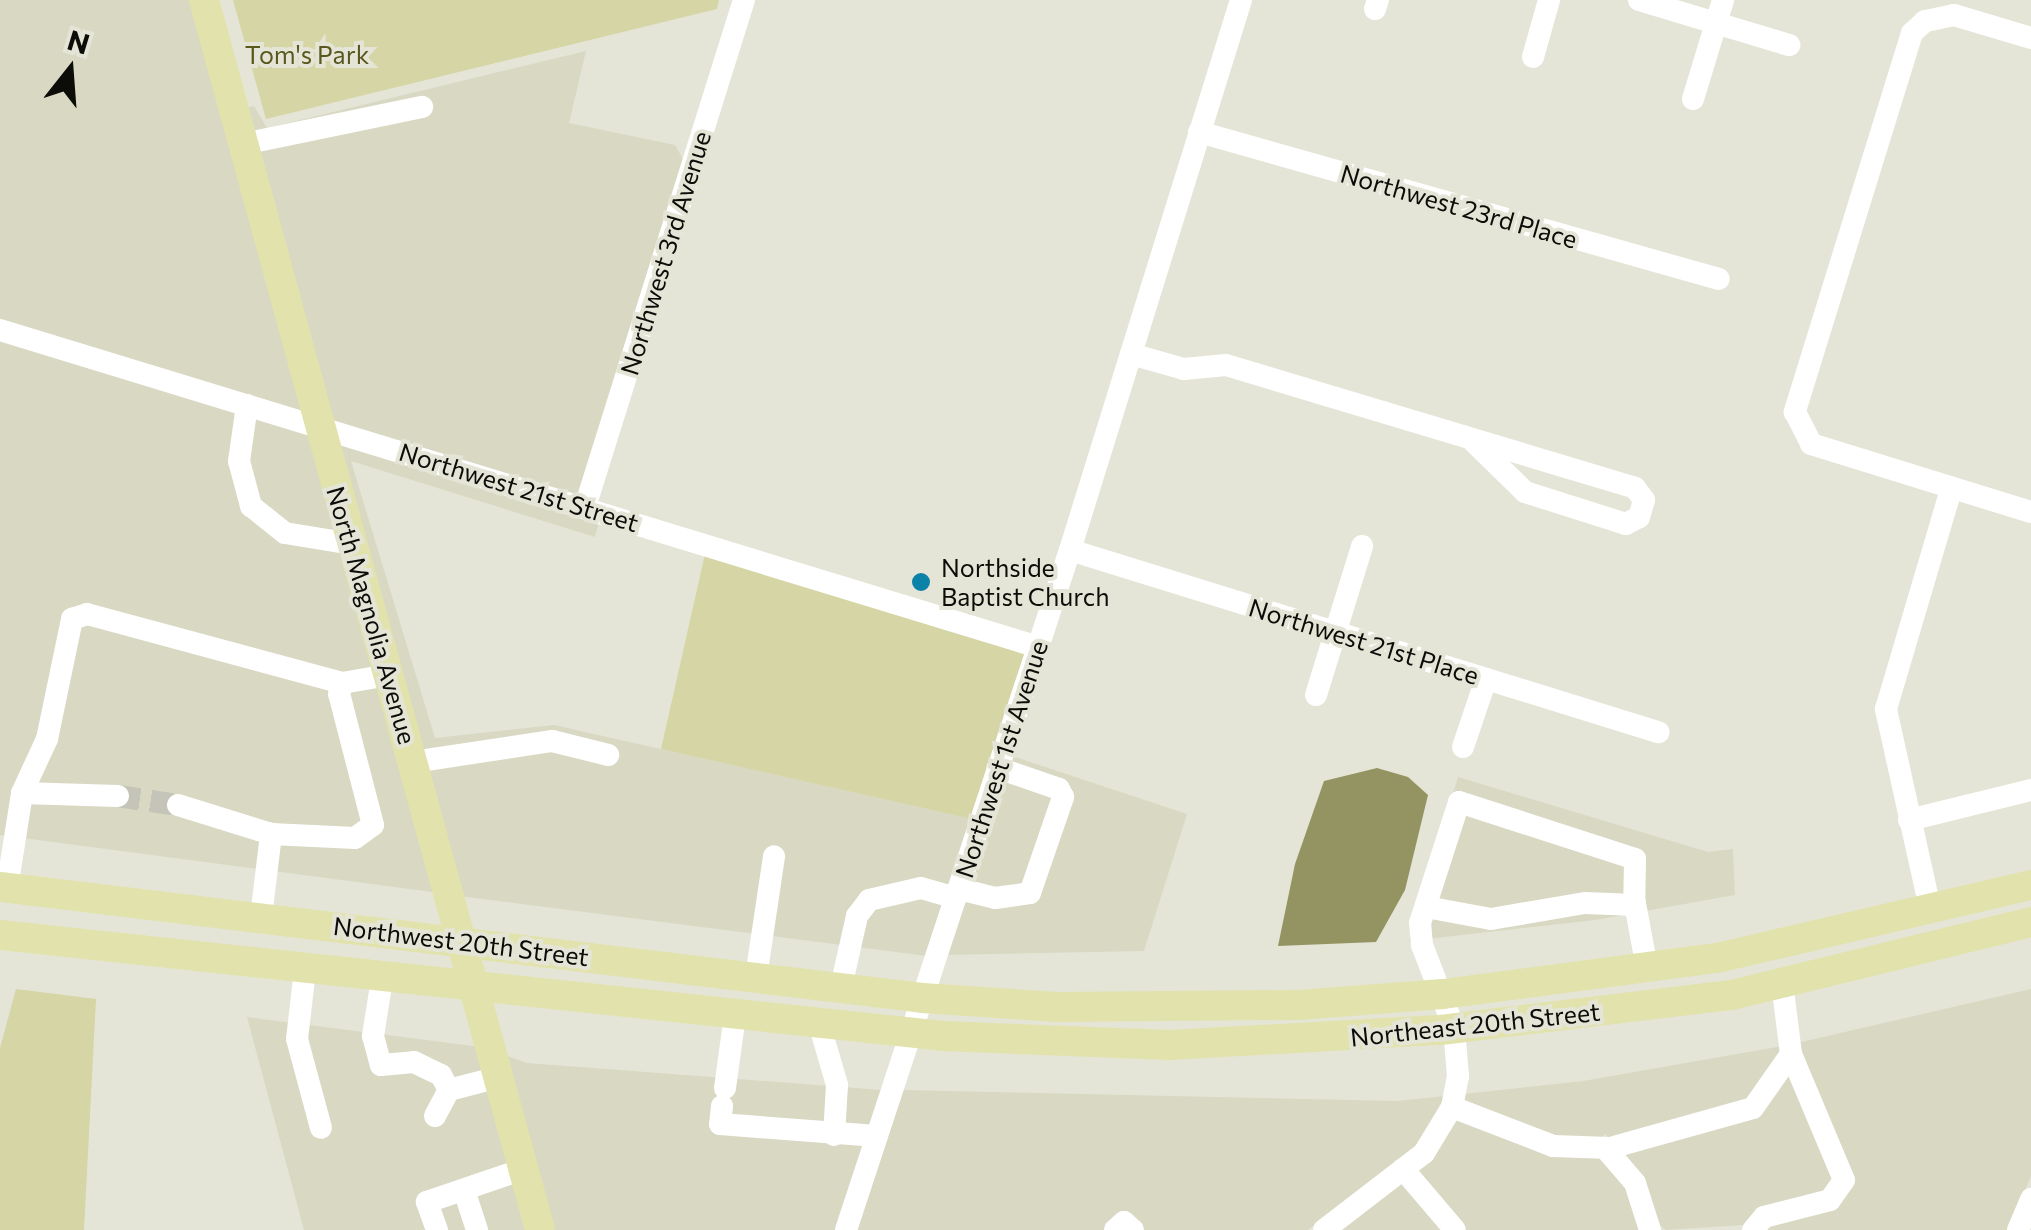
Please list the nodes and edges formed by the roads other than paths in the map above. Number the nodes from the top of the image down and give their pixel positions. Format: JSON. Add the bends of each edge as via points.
{"nodes":[{"id":1,"x":204,"y":0,"type":"edge"},
{"id":2,"x":744,"y":0,"type":"edge"},
{"id":3,"x":1241,"y":0,"type":"edge"},
{"id":4,"x":1549,"y":0,"type":"edge"},
{"id":5,"x":1639,"y":0,"type":"edge"},
{"id":6,"x":1723,"y":0,"type":"edge"},
{"id":7,"x":1716,"y":23,"type":"junction"},
{"id":8,"x":2031,"y":38,"type":"edge"},
{"id":9,"x":1789,"y":45,"type":"dead end"},
{"id":10,"x":1532,"y":57,"type":"dead end"},
{"id":11,"x":1693,"y":99,"type":"dead end"},
{"id":12,"x":422,"y":108,"type":"dead end"},
{"id":13,"x":1199,"y":132,"type":"junction"},
{"id":14,"x":243,"y":144,"type":"junction"},
{"id":15,"x":1719,"y":279,"type":"dead end"},
{"id":16,"x":0,"y":330,"type":"edge"},
{"id":17,"x":1131,"y":354,"type":"junction"},
{"id":18,"x":247,"y":405,"type":"junction"},
{"id":19,"x":320,"y":427,"type":"junction"},
{"id":20,"x":1474,"y":442,"type":"junction"},
{"id":21,"x":1951,"y":490,"type":"junction"},
{"id":22,"x":586,"y":507,"type":"junction"},
{"id":23,"x":2030,"y":512,"type":"edge"},
{"id":24,"x":352,"y":544,"type":"junction"},
{"id":25,"x":1362,"y":546,"type":"dead end"},
{"id":26,"x":1070,"y":550,"type":"junction"},
{"id":27,"x":1335,"y":632,"type":"junction"},
{"id":28,"x":1038,"y":647,"type":"junction"},
{"id":29,"x":389,"y":675,"type":"junction"},
{"id":30,"x":1486,"y":679,"type":"junction"},
{"id":31,"x":342,"y":683,"type":"junction"},
{"id":32,"x":1316,"y":695,"type":"dead end"},
{"id":33,"x":1658,"y":732,"type":"dead end"},
{"id":34,"x":1464,"y":747,"type":"dead end"},
{"id":35,"x":608,"y":755,"type":"dead end"},
{"id":36,"x":413,"y":762,"type":"junction"},
{"id":37,"x":998,"y":768,"type":"junction"},
{"id":38,"x":2031,"y":790,"type":"edge"},
{"id":39,"x":22,"y":793,"type":"junction"},
{"id":40,"x":118,"y":796,"type":"tunnel mouth"},
{"id":41,"x":178,"y":805,"type":"tunnel mouth"},
{"id":42,"x":1909,"y":820,"type":"junction"},
{"id":43,"x":271,"y":834,"type":"junction"},
{"id":44,"x":774,"y":856,"type":"dead end"},
{"id":45,"x":2031,"y":884,"type":"edge"},
{"id":46,"x":2,"y":890,"type":"edge"},
{"id":47,"x":957,"y":893,"type":"junction"},
{"id":48,"x":1635,"y":905,"type":"junction"},
{"id":49,"x":1426,"y":907,"type":"junction"},
{"id":50,"x":1930,"y":908,"type":"junction"},
{"id":51,"x":261,"y":917,"type":"junction"},
{"id":52,"x":2031,"y":922,"type":"edge"},
{"id":53,"x":0,"y":935,"type":"edge"},
{"id":54,"x":463,"y":940,"type":"junction"},
{"id":55,"x":1647,"y":968,"type":"junction"},
{"id":56,"x":305,"y":970,"type":"junction"},
{"id":57,"x":756,"y":977,"type":"junction"},
{"id":58,"x":382,"y":978,"type":"junction"},
{"id":59,"x":1782,"y":983,"type":"junction"},
{"id":60,"x":840,"y":987,"type":"junction"},
{"id":61,"x":475,"y":989,"type":"junction"},
{"id":62,"x":1444,"y":994,"type":"junction"},
{"id":63,"x":922,"y":998,"type":"junction"},
{"id":64,"x":735,"y":1015,"type":"junction"},
{"id":65,"x":819,"y":1023,"type":"junction"},
{"id":66,"x":1454,"y":1028,"type":"junction"},
{"id":67,"x":910,"y":1032,"type":"junction"},
{"id":68,"x":1792,"y":1054,"type":"junction"},
{"id":69,"x":498,"y":1077,"type":"junction"},
{"id":70,"x":449,"y":1090,"type":"junction"},
{"id":71,"x":1452,"y":1108,"type":"junction"},
{"id":72,"x":434,"y":1116,"type":"dead end"},
{"id":73,"x":321,"y":1128,"type":"dead end"},
{"id":74,"x":834,"y":1135,"type":"junction"},
{"id":75,"x":876,"y":1136,"type":"junction"},
{"id":76,"x":1604,"y":1148,"type":"junction"},
{"id":77,"x":524,"y":1169,"type":"junction"},
{"id":78,"x":1403,"y":1169,"type":"junction"},
{"id":79,"x":464,"y":1190,"type":"junction"},
{"id":80,"x":2031,"y":1199,"type":"edge"},
{"id":81,"x":437,"y":1230,"type":"edge"},
{"id":82,"x":478,"y":1230,"type":"edge"},
{"id":83,"x":540,"y":1230,"type":"edge"},
{"id":84,"x":846,"y":1230,"type":"edge"},
{"id":85,"x":1116,"y":1230,"type":"edge"},
{"id":86,"x":1133,"y":1230,"type":"edge"},
{"id":87,"x":1324,"y":1230,"type":"edge"},
{"id":88,"x":1455,"y":1230,"type":"edge"},
{"id":89,"x":1650,"y":1230,"type":"edge"},
{"id":90,"x":1753,"y":1230,"type":"edge"},
{"id":91,"x":2018,"y":1230,"type":"edge"}],
"edges":[{"from":1,"to":14,"type":"main road","name":"North Magnolia Avenue"},
{"from":2,"to":22,"type":"street","name":"Northwest 3rd Avenue"},
{"from":3,"to":13,"type":"street","name":"Northwest 1st Avenue"},
{"from":4,"to":10,"type":"street"},
{"from":5,"to":7,"type":"street"},
{"from":6,"to":7,"type":"street"},
{"from":7,"to":9,"type":"street"},
{"from":7,"to":11,"type":"street"},
{"from":8,"to":21,"type":"street","via":[[1954,15],[1925,21],[1912,33],[1796,400],[1797,426],[1811,444]]},
{"from":12,"to":14,"type":"street"},
{"from":13,"to":15,"type":"street","name":"Northwest 23rd Place"},
{"from":13,"to":17,"type":"street","name":"Northwest 1st Avenue"},
{"from":14,"to":19,"type":"main road","name":"North Magnolia Avenue"},
{"from":16,"to":18,"type":"street","name":"Northwest 21st Street"},
{"from":17,"to":20,"type":"street","via":[[1184,370],[1226,365]]},
{"from":17,"to":26,"type":"street","name":"Northwest 1st Avenue"},
{"from":18,"to":19,"type":"street","name":"Northwest 21st Street"},
{"from":18,"to":24,"type":"street","via":[[240,461],[251,506],[285,534]]},
{"from":19,"to":22,"type":"street","name":"Northwest 21st Street"},
{"from":19,"to":24,"type":"main road","name":"North Magnolia Avenue"},
{"from":20,"to":20,"type":"street","via":[[1635,488],[1644,500],[1640,517],[1626,524],[1525,492]]},
{"from":21,"to":23,"type":"street"},
{"from":21,"to":42,"type":"street","via":[[1886,709]]},
{"from":22,"to":28,"type":"street","name":"Northwest 21st Street"},
{"from":24,"to":29,"type":"main road","name":"North Magnolia Avenue"},
{"from":25,"to":27,"type":"street"},
{"from":26,"to":27,"type":"street","name":"Northwest 21st Place"},
{"from":26,"to":28,"type":"street","name":"Northwest 1st Avenue"},
{"from":27,"to":30,"type":"street","name":"Northwest 21st Place"},
{"from":27,"to":32,"type":"street"},
{"from":28,"to":37,"type":"street","name":"Northwest 1st Avenue"},
{"from":29,"to":31,"type":"street"},
{"from":29,"to":36,"type":"main road","name":"North Magnolia Avenue"},
{"from":30,"to":33,"type":"street","name":"Northwest 21st Place"},
{"from":30,"to":34,"type":"street"},
{"from":31,"to":39,"type":"street","via":[[86,614],[72,619],[47,739]]},
{"from":31,"to":43,"type":"street","via":[[339,694],[373,825],[354,838]]},
{"from":35,"to":36,"type":"street","via":[[552,741]]},
{"from":36,"to":54,"type":"main road","name":"North Magnolia Avenue"},
{"from":37,"to":47,"type":"street","name":"Northwest 1st Avenue"},
{"from":37,"to":47,"type":"street","via":[[1059,789],[1063,797],[1030,893]]},
{"from":38,"to":42,"type":"street"},
{"from":39,"to":40,"type":"street"},
{"from":39,"to":46,"type":"street"},
{"from":41,"to":43,"type":"street"},
{"from":42,"to":50,"type":"street"},
{"from":43,"to":51,"type":"street"},
{"from":44,"to":57,"type":"street"},
{"from":45,"to":50,"type":"main road","name":"Northeast 20th Street"},
{"from":46,"to":51,"type":"main road","name":"Northwest 20th Street"},
{"from":47,"to":60,"type":"street","via":[[921,888],[869,900],[857,916]]},
{"from":47,"to":63,"type":"street","name":"Northwest 1st Avenue"},
{"from":48,"to":49,"type":"street","via":[[1584,904],[1491,919]]},
{"from":48,"to":49,"type":"street","via":[[1634,859],[1459,802]]},
{"from":48,"to":55,"type":"street"},
{"from":49,"to":62,"type":"street","via":[[1422,945]]},
{"from":50,"to":55,"type":"main road","name":"Northeast 20th Street"},
{"from":51,"to":54,"type":"main road","name":"Northwest 20th Street"},
{"from":52,"to":59,"type":"main road","name":"Northeast 20th Street"},
{"from":53,"to":56,"type":"main road","name":"Northwest 20th Street"},
{"from":54,"to":57,"type":"main road","name":"Northwest 20th Street"},
{"from":54,"to":61,"type":"main road","name":"North Magnolia Avenue"},
{"from":55,"to":62,"type":"main road","name":"Northeast 20th Street"},
{"from":56,"to":58,"type":"main road","name":"Northwest 20th Street"},
{"from":56,"to":73,"type":"street","via":[[297,1039]]},
{"from":57,"to":60,"type":"main road","name":"Northwest 20th Street"},
{"from":58,"to":61,"type":"main road","name":"Northwest 20th Street"},
{"from":58,"to":70,"type":"street","via":[[373,1036],[381,1065],[414,1062],[441,1075]]},
{"from":59,"to":66,"type":"main road","name":"Northeast 20th Street","via":[[1732,995]]},
{"from":59,"to":68,"type":"street"},
{"from":60,"to":63,"type":"main road","name":"Northwest 20th Street"},
{"from":61,"to":64,"type":"main road","name":"Northwest 20th Street"},
{"from":61,"to":69,"type":"main road","name":"North Magnolia Avenue"},
{"from":62,"to":63,"type":"main road","name":"Northeast 20th Street","via":[[1170,1007]]},
{"from":62,"to":66,"type":"street"},
{"from":63,"to":67,"type":"street","name":"Northwest 1st Avenue"},
{"from":64,"to":65,"type":"main road","name":"Northwest 20th Street"},
{"from":64,"to":74,"type":"street","via":[[720,1124]]},
{"from":65,"to":67,"type":"main road","name":"Northwest 20th Street"},
{"from":65,"to":74,"type":"street","via":[[837,1085]]},
{"from":66,"to":67,"type":"main road","name":"Northeast 20th Street","via":[[1170,1045]]},
{"from":66,"to":71,"type":"street","via":[[1458,1076]]},
{"from":67,"to":75,"type":"street","name":"Northwest 1st Avenue"},
{"from":68,"to":76,"type":"street","via":[[1753,1108]]},
{"from":68,"to":90,"type":"street","via":[[1844,1180],[1830,1200],[1764,1217]]},
{"from":69,"to":70,"type":"street"},
{"from":69,"to":77,"type":"main road","name":"North Magnolia Avenue"},
{"from":70,"to":72,"type":"street"},
{"from":71,"to":76,"type":"street","via":[[1553,1146]]},
{"from":71,"to":78,"type":"street","via":[[1424,1152]]},
{"from":74,"to":75,"type":"street"},
{"from":75,"to":84,"type":"street","name":"Northwest 1st Avenue"},
{"from":76,"to":89,"type":"street","via":[[1635,1183]]},
{"from":77,"to":79,"type":"street"},
{"from":77,"to":83,"type":"main road","name":"North Magnolia Avenue"},
{"from":78,"to":87,"type":"street"},
{"from":78,"to":88,"type":"street"},
{"from":79,"to":81,"type":"street","via":[[427,1202]]},
{"from":79,"to":82,"type":"street"},
{"from":80,"to":91,"type":"street"},
{"from":85,"to":86,"type":"street","via":[[1124,1222]]}]}
